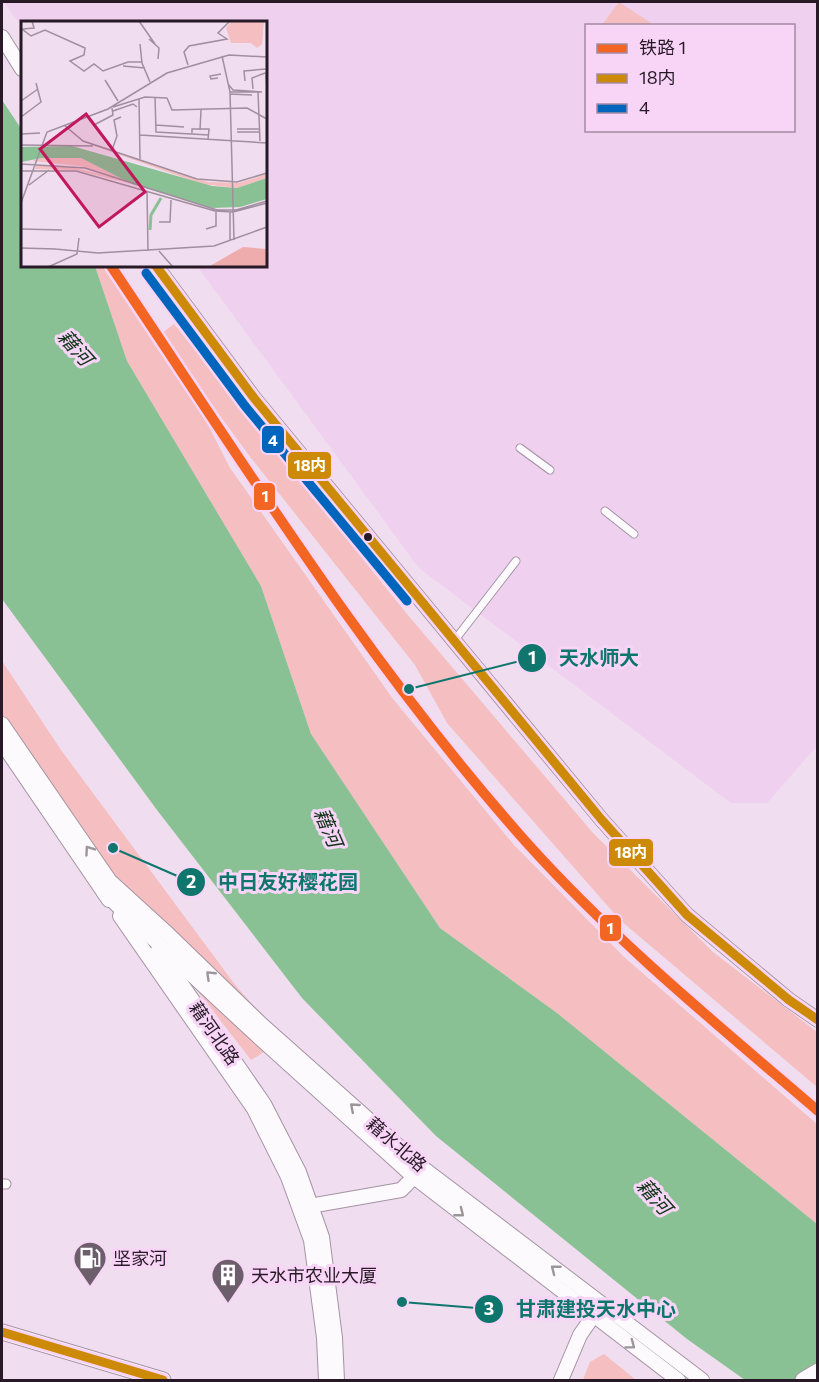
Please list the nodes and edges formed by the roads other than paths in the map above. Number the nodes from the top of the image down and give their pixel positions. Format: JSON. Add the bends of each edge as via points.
{"nodes":[{"id":1,"x":2,"y":37,"type":"edge"},
{"id":2,"x":21,"y":67,"type":"edge"},
{"id":3,"x":157,"y":267,"type":"edge"},
{"id":4,"x":520,"y":448,"type":"dead end"},
{"id":5,"x":550,"y":470,"type":"dead end"},
{"id":6,"x":605,"y":511,"type":"dead end"},
{"id":7,"x":634,"y":534,"type":"dead end"},
{"id":8,"x":516,"y":561,"type":"dead end"},
{"id":9,"x":454,"y":641,"type":"junction"},
{"id":10,"x":2,"y":724,"type":"edge"},
{"id":11,"x":8,"y":751,"type":"edge"},
{"id":12,"x":108,"y":888,"type":"junction"},
{"id":13,"x":147,"y":933,"type":"junction"},
{"id":14,"x":818,"y":1020,"type":"edge"},
{"id":15,"x":418,"y":1172,"type":"junction"},
{"id":16,"x":305,"y":1207,"type":"junction"},
{"id":17,"x":597,"y":1310,"type":"junction"},
{"id":18,"x":2,"y":1332,"type":"edge"},
{"id":19,"x":2,"y":1340,"type":"edge"},
{"id":20,"x":818,"y":1371,"type":"edge"},
{"id":21,"x":136,"y":1380,"type":"edge"},
{"id":22,"x":163,"y":1380,"type":"edge"},
{"id":23,"x":326,"y":1380,"type":"edge"},
{"id":24,"x":337,"y":1380,"type":"edge"},
{"id":25,"x":561,"y":1380,"type":"edge"},
{"id":26,"x":678,"y":1380,"type":"edge"},
{"id":27,"x":702,"y":1380,"type":"edge"},
{"id":28,"x":803,"y":1380,"type":"edge"}],
"edges":[{"from":1,"to":2,"type":"main road"},
{"from":3,"to":9,"type":"main road","via":[[254,398]]},
{"from":4,"to":5,"type":"street"},
{"from":6,"to":7,"type":"street"},
{"from":8,"to":9,"type":"street"},
{"from":9,"to":14,"type":"main road","via":[[687,915]]},
{"from":10,"to":11,"type":"main road","name":"藉河北路"},
{"from":11,"to":12,"type":"main road","name":"藉河北路"},
{"from":12,"to":13,"type":"main road","name":"藉河北路"},
{"from":15,"to":12,"type":"main road","name":"藉水北路","one_way":true,"via":[[169,935]]},
{"from":12,"to":16,"type":"main road","name":"藉河北路","via":[[254,1109]]},
{"from":13,"to":15,"type":"main road","name":"藉水北路"},
{"from":13,"to":16,"type":"main road","name":"藉河北路","via":[[264,1104],[299,1172]]},
{"from":15,"to":16,"type":"main road","via":[[401,1191]]},
{"from":15,"to":17,"type":"main road","name":"藉水北路"},
{"from":16,"to":23,"type":"main road","name":"藉河北路","via":[[324,1338]]},
{"from":16,"to":24,"type":"main road","name":"藉河北路","via":[[322,1237]]},
{"from":17,"to":25,"type":"main road","via":[[580,1335]]},
{"from":17,"to":26,"type":"main road","name":"藉水北路","one_way":true},
{"from":17,"to":27,"type":"main road","name":"藉水北路"},
{"from":18,"to":22,"type":"highway"},
{"from":19,"to":21,"type":"highway"},
{"from":20,"to":28,"type":"highway"}]}
